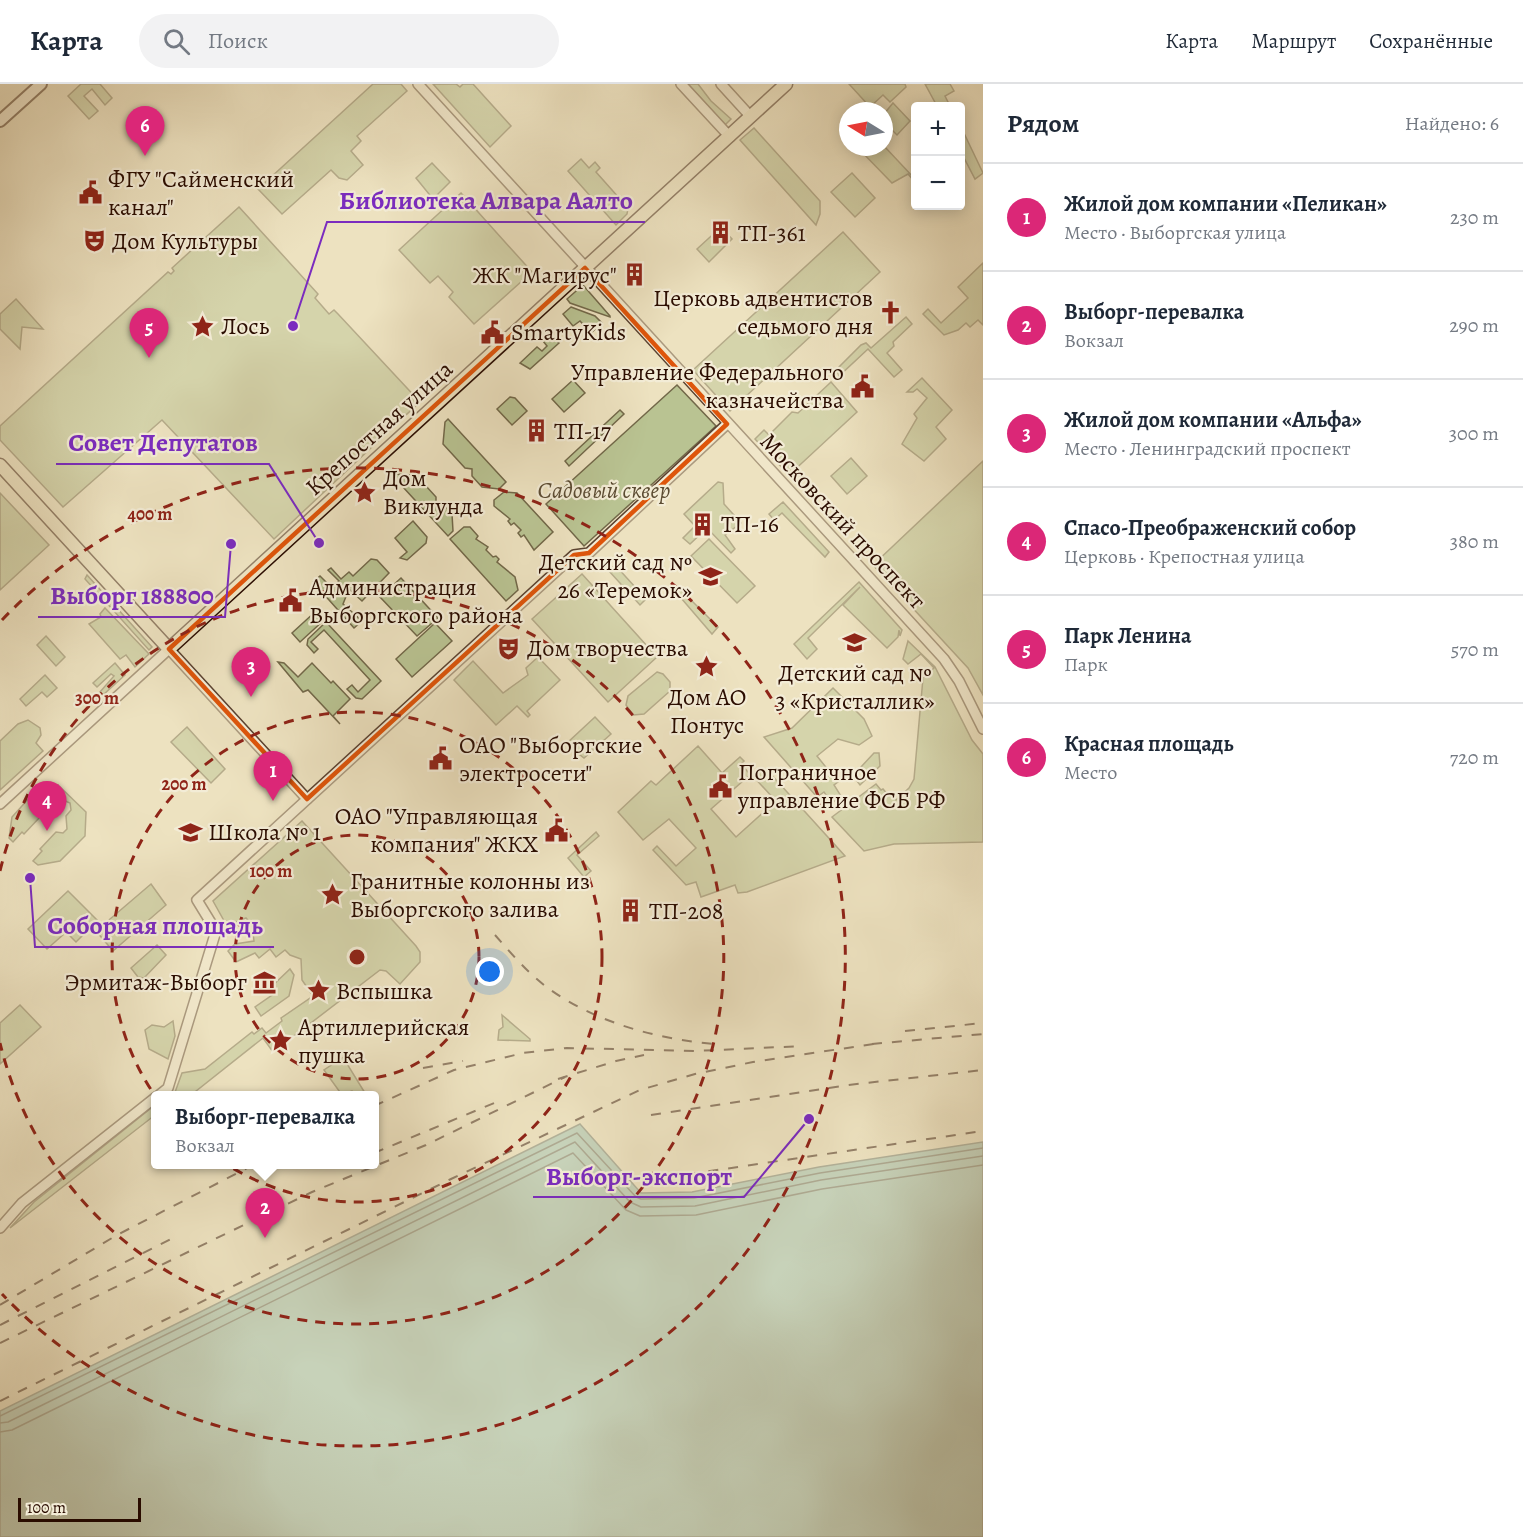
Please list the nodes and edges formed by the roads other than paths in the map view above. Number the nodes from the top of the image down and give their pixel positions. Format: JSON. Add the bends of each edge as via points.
{"nodes":[{"id":1,"x":41,"y":84,"type":"edge"},
{"id":2,"x":418,"y":84,"type":"edge"},
{"id":3,"x":681,"y":84,"type":"edge"},
{"id":4,"x":721,"y":84,"type":"edge"},
{"id":5,"x":786,"y":84,"type":"edge"},
{"id":6,"x":751,"y":117,"type":"junction"},
{"id":7,"x":0,"y":121,"type":"edge"},
{"id":8,"x":730,"y":137,"type":"junction"},
{"id":9,"x":585,"y":268,"type":"junction"},
{"id":10,"x":727,"y":424,"type":"junction"},
{"id":11,"x":0,"y":465,"type":"edge"},
{"id":12,"x":169,"y":649,"type":"junction"},
{"id":13,"x":983,"y":729,"type":"edge"},
{"id":14,"x":307,"y":799,"type":"junction"},
{"id":15,"x":0,"y":804,"type":"edge"},
{"id":16,"x":164,"y":1091,"type":"edge"},
{"id":17,"x":151,"y":1101,"type":"edge"},
{"id":18,"x":0,"y":1228,"type":"edge"}],
"edges":[{"from":1,"to":7,"type":"main road"},
{"from":2,"to":9,"type":"street","name":"Московский проспект"},
{"from":3,"to":8,"type":"street"},
{"from":4,"to":6,"type":"street"},
{"from":5,"to":6,"type":"main road","name":"Крепостная улица"},
{"from":6,"to":8,"type":"main road","name":"Крепостная улица"},
{"from":8,"to":9,"type":"main road","name":"Крепостная улица"},
{"from":9,"to":10,"type":"street","name":"Московский проспект"},
{"from":9,"to":12,"type":"main road","name":"Крепостная улица"},
{"from":10,"to":13,"type":"street","name":"Московский проспект","via":[[944,659]]},
{"from":10,"to":14,"type":"street","via":[[589,552],[574,555]]},
{"from":11,"to":12,"type":"main road"},
{"from":12,"to":14,"type":"street"},
{"from":12,"to":15,"type":"street","name":"Крепостная улица"},
{"from":14,"to":16,"type":"street","via":[[197,900],[216,931]]},
{"from":17,"to":18,"type":"street","via":[[22,1203]]}]}
